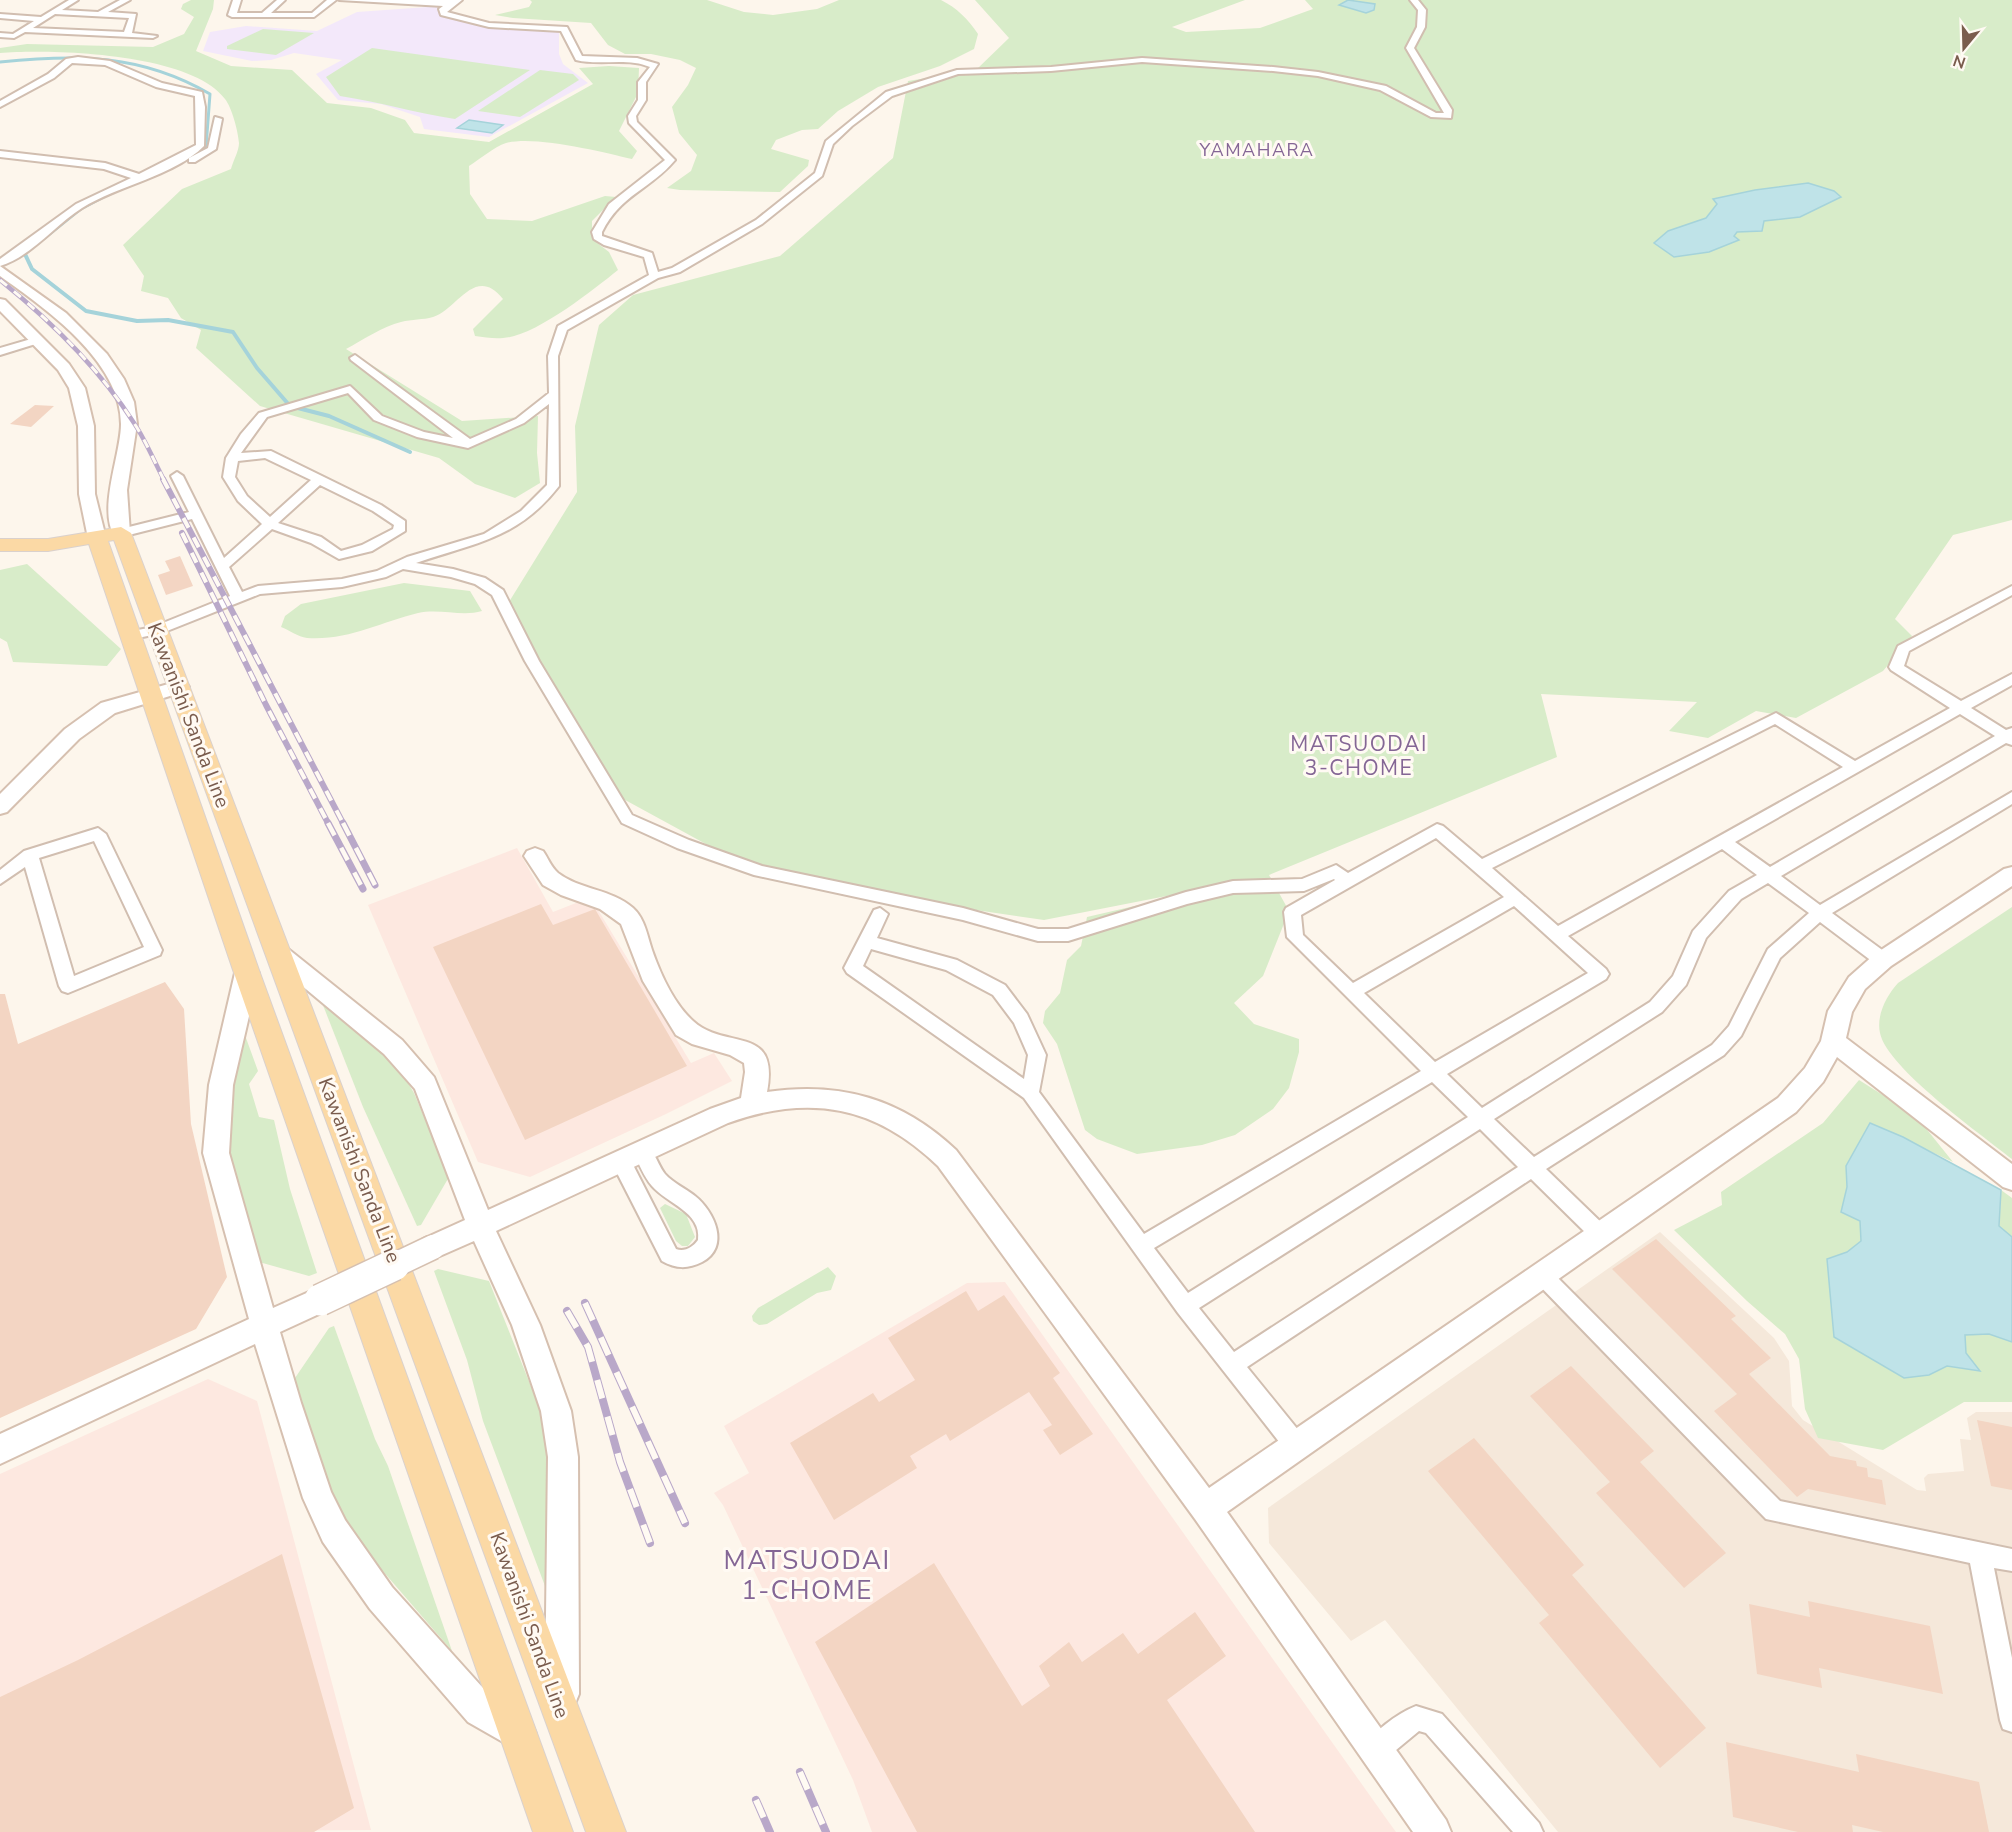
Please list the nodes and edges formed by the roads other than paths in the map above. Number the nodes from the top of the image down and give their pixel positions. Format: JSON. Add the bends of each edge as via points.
{"nodes":[{"id":1,"x":126,"y":0,"type":"edge"},
{"id":2,"x":237,"y":0,"type":"edge"},
{"id":3,"x":281,"y":0,"type":"edge"},
{"id":4,"x":332,"y":0,"type":"edge"},
{"id":5,"x":342,"y":0,"type":"edge"},
{"id":6,"x":389,"y":0,"type":"edge"},
{"id":7,"x":1414,"y":0,"type":"edge"},
{"id":8,"x":59,"y":1,"type":"edge"},
{"id":9,"x":73,"y":1,"type":"edge"},
{"id":10,"x":453,"y":2,"type":"edge"},
{"id":11,"x":54,"y":12,"type":"junction"},
{"id":12,"x":100,"y":14,"type":"junction"},
{"id":13,"x":264,"y":15,"type":"junction"},
{"id":14,"x":0,"y":16,"type":"edge"},
{"id":15,"x":42,"y":19,"type":"junction"},
{"id":16,"x":24,"y":30,"type":"junction"},
{"id":17,"x":0,"y":35,"type":"edge"},
{"id":18,"x":127,"y":35,"type":"junction"},
{"id":19,"x":153,"y":36,"type":"dead end"},
{"id":20,"x":0,"y":104,"type":"edge"},
{"id":21,"x":218,"y":119,"type":"dead end"},
{"id":22,"x":0,"y":154,"type":"edge"},
{"id":23,"x":140,"y":178,"type":"junction"},
{"id":24,"x":0,"y":263,"type":"edge"},
{"id":25,"x":0,"y":270,"type":"edge"},
{"id":26,"x":654,"y":276,"type":"junction"},
{"id":27,"x":0,"y":303,"type":"edge"},
{"id":28,"x":38,"y":340,"type":"junction"},
{"id":29,"x":0,"y":352,"type":"edge"},
{"id":30,"x":355,"y":358,"type":"dead end"},
{"id":31,"x":555,"y":394,"type":"junction"},
{"id":32,"x":468,"y":444,"type":"junction"},
{"id":33,"x":232,"y":458,"type":"junction"},
{"id":34,"x":121,"y":464,"type":"junction"},
{"id":35,"x":85,"y":468,"type":"junction"},
{"id":36,"x":177,"y":476,"type":"dead end"},
{"id":37,"x":319,"y":479,"type":"junction"},
{"id":38,"x":196,"y":514,"type":"junction"},
{"id":39,"x":270,"y":524,"type":"junction"},
{"id":40,"x":109,"y":536,"type":"junction"},
{"id":41,"x":0,"y":544,"type":"edge"},
{"id":42,"x":401,"y":565,"type":"junction"},
{"id":43,"x":222,"y":567,"type":"junction"},
{"id":44,"x":2012,"y":590,"type":"edge"},
{"id":45,"x":238,"y":598,"type":"junction"},
{"id":46,"x":145,"y":633,"type":"junction"},
{"id":47,"x":2012,"y":679,"type":"edge"},
{"id":48,"x":165,"y":691,"type":"junction"},
{"id":49,"x":1961,"y":707,"type":"junction"},
{"id":50,"x":2010,"y":736,"type":"edge"},
{"id":51,"x":1854,"y":767,"type":"junction"},
{"id":52,"x":2012,"y":797,"type":"edge"},
{"id":53,"x":0,"y":807,"type":"edge"},
{"id":54,"x":1723,"y":841,"type":"junction"},
{"id":55,"x":30,"y":855,"type":"junction"},
{"id":56,"x":535,"y":856,"type":"dead end"},
{"id":57,"x":1481,"y":867,"type":"junction"},
{"id":58,"x":2012,"y":875,"type":"edge"},
{"id":59,"x":1769,"y":876,"type":"junction"},
{"id":60,"x":0,"y":878,"type":"edge"},
{"id":61,"x":1346,"y":882,"type":"junction"},
{"id":62,"x":1515,"y":898,"type":"junction"},
{"id":63,"x":1820,"y":913,"type":"junction"},
{"id":64,"x":880,"y":914,"type":"dead end"},
{"id":65,"x":1556,"y":935,"type":"junction"},
{"id":66,"x":866,"y":941,"type":"junction"},
{"id":67,"x":279,"y":954,"type":"junction"},
{"id":68,"x":1883,"y":960,"type":"junction"},
{"id":69,"x":247,"y":973,"type":"junction"},
{"id":70,"x":1352,"y":992,"type":"junction"},
{"id":71,"x":1833,"y":1042,"type":"junction"},
{"id":72,"x":1434,"y":1072,"type":"junction"},
{"id":73,"x":1030,"y":1094,"type":"junction"},
{"id":74,"x":753,"y":1104,"type":"junction"},
{"id":75,"x":1480,"y":1117,"type":"junction"},
{"id":76,"x":633,"y":1158,"type":"junction"},
{"id":77,"x":1532,"y":1167,"type":"junction"},
{"id":78,"x":2012,"y":1179,"type":"edge"},
{"id":79,"x":481,"y":1227,"type":"junction"},
{"id":80,"x":1600,"y":1234,"type":"junction"},
{"id":81,"x":1142,"y":1245,"type":"junction"},
{"id":82,"x":1541,"y":1274,"type":"junction"},
{"id":83,"x":1185,"y":1306,"type":"junction"},
{"id":84,"x":265,"y":1327,"type":"junction"},
{"id":85,"x":1234,"y":1364,"type":"junction"},
{"id":86,"x":1295,"y":1444,"type":"junction"},
{"id":87,"x":0,"y":1449,"type":"edge"},
{"id":88,"x":1206,"y":1508,"type":"junction"},
{"id":89,"x":1980,"y":1553,"type":"junction"},
{"id":90,"x":2012,"y":1560,"type":"edge"},
{"id":91,"x":562,"y":1708,"type":"junction"},
{"id":92,"x":2012,"y":1720,"type":"edge"},
{"id":93,"x":519,"y":1734,"type":"junction"},
{"id":94,"x":1375,"y":1751,"type":"junction"},
{"id":95,"x":553,"y":1832,"type":"edge"},
{"id":96,"x":606,"y":1832,"type":"edge"},
{"id":97,"x":1434,"y":1832,"type":"edge"},
{"id":98,"x":1530,"y":1832,"type":"edge"}],
"edges":[{"from":1,"to":12,"type":"street"},
{"from":2,"to":13,"type":"street","via":[[232,15]]},
{"from":3,"to":13,"type":"street"},
{"from":4,"to":13,"type":"street","via":[[314,15]]},
{"from":5,"to":6,"type":"street"},
{"from":6,"to":10,"type":"street"},
{"from":7,"to":26,"type":"street","via":[[1422,10],[1421,27],[1410,48],[1448,116],[1434,115],[1383,88],[1273,69],[1142,60],[1051,69],[957,72],[890,94],[829,142],[819,174],[806,186],[759,222],[676,270]]},
{"from":8,"to":9,"type":"street"},
{"from":9,"to":11,"type":"street"},
{"from":10,"to":26,"type":"street","via":[[442,11],[471,22],[564,29],[579,57],[590,62],[634,60],[655,66],[642,82],[642,100],[632,116],[633,123],[670,160],[661,171],[615,201],[597,232],[597,237],[607,243],[648,255]]},
{"from":11,"to":12,"type":"street"},
{"from":11,"to":15,"type":"street"},
{"from":12,"to":18,"type":"street","via":[[133,16]]},
{"from":14,"to":15,"type":"street"},
{"from":15,"to":16,"type":"street"},
{"from":16,"to":17,"type":"street","via":[[14,36]]},
{"from":16,"to":18,"type":"street"},
{"from":18,"to":19,"type":"street"},
{"from":20,"to":23,"type":"street","via":[[78,59],[107,63],[159,85],[199,94],[203,112],[200,146]]},
{"from":21,"to":23,"type":"street","via":[[213,149]]},
{"from":22,"to":23,"type":"street","via":[[105,166]]},
{"from":23,"to":24,"type":"street","via":[[80,212],[36,251],[15,254]]},
{"from":25,"to":34,"type":"street","via":[[75,331],[117,380],[126,400],[129,423]]},
{"from":26,"to":31,"type":"street","via":[[562,328],[553,356]]},
{"from":27,"to":28,"type":"street"},
{"from":28,"to":29,"type":"street"},
{"from":28,"to":35,"type":"street","via":[[64,367],[77,388],[86,426]]},
{"from":30,"to":32,"type":"street"},
{"from":31,"to":32,"type":"street","via":[[520,421]]},
{"from":31,"to":42,"type":"street","via":[[553,486],[525,514],[489,537]]},
{"from":32,"to":33,"type":"street","via":[[421,435],[378,418],[351,389],[263,415]]},
{"from":33,"to":37,"type":"street","via":[[267,454]]},
{"from":33,"to":39,"type":"street","via":[[229,477],[242,498]]},
{"from":34,"to":35,"type":"street","via":[[102,472]]},
{"from":34,"to":40,"type":"street"},
{"from":35,"to":40,"type":"street","via":[[87,494]]},
{"from":36,"to":38,"type":"street"},
{"from":37,"to":39,"type":"street"},
{"from":37,"to":39,"type":"street","via":[[377,508],[401,524],[399,531],[368,548],[339,555],[316,540]]},
{"from":38,"to":40,"type":"street"},
{"from":38,"to":43,"type":"street"},
{"from":39,"to":43,"type":"street"},
{"from":40,"to":41,"type":"main road","via":[[42,546]]},
{"from":40,"to":46,"type":"main road","name":"Kawanishi Sanda Line"},
{"from":42,"to":45,"type":"street","via":[[342,583],[258,590]]},
{"from":42,"to":61,"type":"street","via":[[453,573],[480,581],[498,593],[532,661],[627,819],[760,871],[963,914],[1038,935],[1068,935],[1233,887],[1304,885],[1336,871]]},
{"from":43,"to":45,"type":"street"},
{"from":44,"to":49,"type":"street","via":[[1903,649],[1896,667]]},
{"from":45,"to":46,"type":"street"},
{"from":46,"to":48,"type":"main road","name":"Kawanishi Sanda Line"},
{"from":47,"to":49,"type":"street"},
{"from":48,"to":53,"type":"street","via":[[108,708],[72,735]]},
{"from":48,"to":67,"type":"main road","name":"Kawanishi Sanda Line"},
{"from":48,"to":69,"type":"main road","name":"Kawanishi Sanda Line"},
{"from":49,"to":50,"type":"street"},
{"from":49,"to":51,"type":"street"},
{"from":50,"to":59,"type":"street"},
{"from":51,"to":54,"type":"street"},
{"from":51,"to":57,"type":"street","via":[[1776,718]]},
{"from":52,"to":63,"type":"street"},
{"from":54,"to":59,"type":"street"},
{"from":54,"to":65,"type":"street"},
{"from":55,"to":55,"type":"street","via":[[68,986],[154,950],[98,834]]},
{"from":55,"to":60,"type":"street"},
{"from":56,"to":74,"type":"street","via":[[549,878],[605,902],[629,918],[641,951],[685,1030],[751,1053],[758,1070]]},
{"from":57,"to":61,"type":"street","via":[[1437,830]]},
{"from":57,"to":62,"type":"street"},
{"from":58,"to":68,"type":"street"},
{"from":59,"to":63,"type":"street"},
{"from":59,"to":75,"type":"street","via":[[1735,895],[1699,935],[1680,980],[1656,1007]]},
{"from":61,"to":70,"type":"street","via":[[1292,912],[1295,937]]},
{"from":62,"to":65,"type":"street"},
{"from":62,"to":70,"type":"street"},
{"from":63,"to":68,"type":"street"},
{"from":63,"to":77,"type":"street","via":[[1774,954],[1735,1031],[1718,1050]]},
{"from":64,"to":66,"type":"street"},
{"from":65,"to":72,"type":"street","via":[[1600,974]]},
{"from":66,"to":73,"type":"street","via":[[853,968]]},
{"from":66,"to":73,"type":"street","via":[[951,965],[999,990],[1021,1019],[1037,1055]]},
{"from":67,"to":79,"type":"street","via":[[385,1040],[425,1084]]},
{"from":67,"to":91,"type":"main road","name":"Kawanishi Sanda Line"},
{"from":68,"to":71,"type":"street","via":[[1857,983],[1840,1011]]},
{"from":69,"to":84,"type":"street","via":[[221,1085],[216,1153]]},
{"from":69,"to":93,"type":"main road","name":"Kawanishi Sanda Line"},
{"from":70,"to":72,"type":"street"},
{"from":71,"to":78,"type":"street"},
{"from":71,"to":80,"type":"street","via":[[1814,1076],[1787,1105]]},
{"from":72,"to":75,"type":"street"},
{"from":72,"to":81,"type":"street"},
{"from":73,"to":81,"type":"street"},
{"from":74,"to":76,"type":"street","via":[[719,1116]]},
{"from":74,"to":88,"type":"street","via":[[800,1096],[824,1098],[889,1115],[925,1137],[987,1208]]},
{"from":75,"to":77,"type":"street"},
{"from":75,"to":83,"type":"street"},
{"from":76,"to":76,"type":"street","via":[[696,1207],[708,1232],[705,1247],[680,1260],[669,1255]]},
{"from":76,"to":79,"type":"street"},
{"from":77,"to":80,"type":"street"},
{"from":77,"to":85,"type":"street"},
{"from":79,"to":84,"type":"street","bridge":true},
{"from":79,"to":91,"type":"street","via":[[526,1325],[556,1411],[563,1457]]},
{"from":80,"to":82,"type":"street"},
{"from":81,"to":83,"type":"street"},
{"from":82,"to":86,"type":"street"},
{"from":82,"to":89,"type":"street","via":[[1774,1511]]},
{"from":83,"to":85,"type":"street"},
{"from":84,"to":87,"type":"street"},
{"from":84,"to":93,"type":"street","via":[[318,1498],[334,1531],[381,1598],[449,1678],[480,1710]]},
{"from":85,"to":86,"type":"street"},
{"from":86,"to":88,"type":"street"},
{"from":88,"to":94,"type":"street"},
{"from":89,"to":90,"type":"street"},
{"from":89,"to":92,"type":"street"},
{"from":91,"to":96,"type":"main road","name":"Kawanishi Sanda Line"},
{"from":93,"to":95,"type":"main road","name":"Kawanishi Sanda Line"},
{"from":94,"to":97,"type":"street"},
{"from":94,"to":98,"type":"street","via":[[1416,1718],[1433,1723]]}]}
